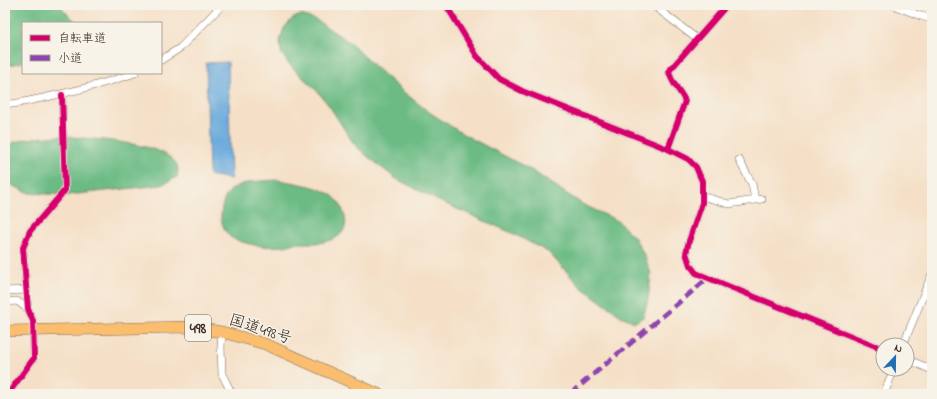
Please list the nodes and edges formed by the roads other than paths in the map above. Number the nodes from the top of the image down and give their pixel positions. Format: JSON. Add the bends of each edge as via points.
{"nodes":[{"id":1,"x":222,"y":5,"type":"edge"},
{"id":2,"x":446,"y":5,"type":"edge"},
{"id":3,"x":653,"y":5,"type":"edge"},
{"id":4,"x":726,"y":5,"type":"edge"},
{"id":5,"x":893,"y":5,"type":"edge"},
{"id":6,"x":932,"y":19,"type":"edge"},
{"id":7,"x":697,"y":39,"type":"junction"},
{"id":8,"x":162,"y":59,"type":"edge"},
{"id":9,"x":132,"y":74,"type":"edge"},
{"id":10,"x":62,"y":95,"type":"junction"},
{"id":11,"x":5,"y":103,"type":"edge"},
{"id":12,"x":668,"y":149,"type":"junction"},
{"id":13,"x":739,"y":160,"type":"dead end"},
{"id":14,"x":702,"y":196,"type":"junction"},
{"id":15,"x":932,"y":274,"type":"edge"},
{"id":16,"x":27,"y":290,"type":"junction"},
{"id":17,"x":5,"y":291,"type":"edge"},
{"id":18,"x":5,"y":302,"type":"edge"},
{"id":19,"x":28,"y":309,"type":"junction"},
{"id":20,"x":33,"y":330,"type":"junction"},
{"id":21,"x":5,"y":331,"type":"edge"},
{"id":22,"x":222,"y":332,"type":"junction"},
{"id":23,"x":907,"y":337,"type":"edge"},
{"id":24,"x":875,"y":345,"type":"edge"},
{"id":25,"x":915,"y":363,"type":"edge"},
{"id":26,"x":932,"y":370,"type":"edge"},
{"id":27,"x":891,"y":377,"type":"edge"},
{"id":28,"x":8,"y":394,"type":"edge"},
{"id":29,"x":232,"y":394,"type":"edge"},
{"id":30,"x":378,"y":394,"type":"edge"},
{"id":31,"x":884,"y":394,"type":"edge"}],
"edges":[{"from":1,"to":8,"type":"street","via":[[180,48]]},
{"from":2,"to":12,"type":"street","via":[[477,56],[499,78],[522,91]]},
{"from":3,"to":7,"type":"street"},
{"from":4,"to":7,"type":"street"},
{"from":5,"to":6,"type":"street"},
{"from":7,"to":12,"type":"street","via":[[669,71],[670,77],[686,101]]},
{"from":9,"to":10,"type":"street"},
{"from":10,"to":11,"type":"street","via":[[13,104]]},
{"from":10,"to":16,"type":"street","via":[[65,190],[30,231],[23,248]]},
{"from":12,"to":14,"type":"street","via":[[688,159],[696,167],[702,181]]},
{"from":13,"to":14,"type":"street","via":[[758,199],[729,204]]},
{"from":14,"to":24,"type":"street","via":[[686,254],[690,266],[696,273]]},
{"from":15,"to":23,"type":"street"},
{"from":16,"to":17,"type":"street"},
{"from":16,"to":19,"type":"street"},
{"from":18,"to":19,"type":"street","via":[[17,300]]},
{"from":19,"to":20,"type":"street","via":[[33,321]]},
{"from":20,"to":21,"type":"highway","name":"国道498号","number":"498"},
{"from":20,"to":22,"type":"highway","name":"国道498号","number":"498","via":[[187,327]]},
{"from":20,"to":28,"type":"street","via":[[34,358]]},
{"from":22,"to":29,"type":"street","via":[[222,374]]},
{"from":22,"to":30,"type":"highway","name":"国道498号","number":"498","via":[[265,344]]},
{"from":25,"to":26,"type":"street"},
{"from":27,"to":31,"type":"street"}]}
